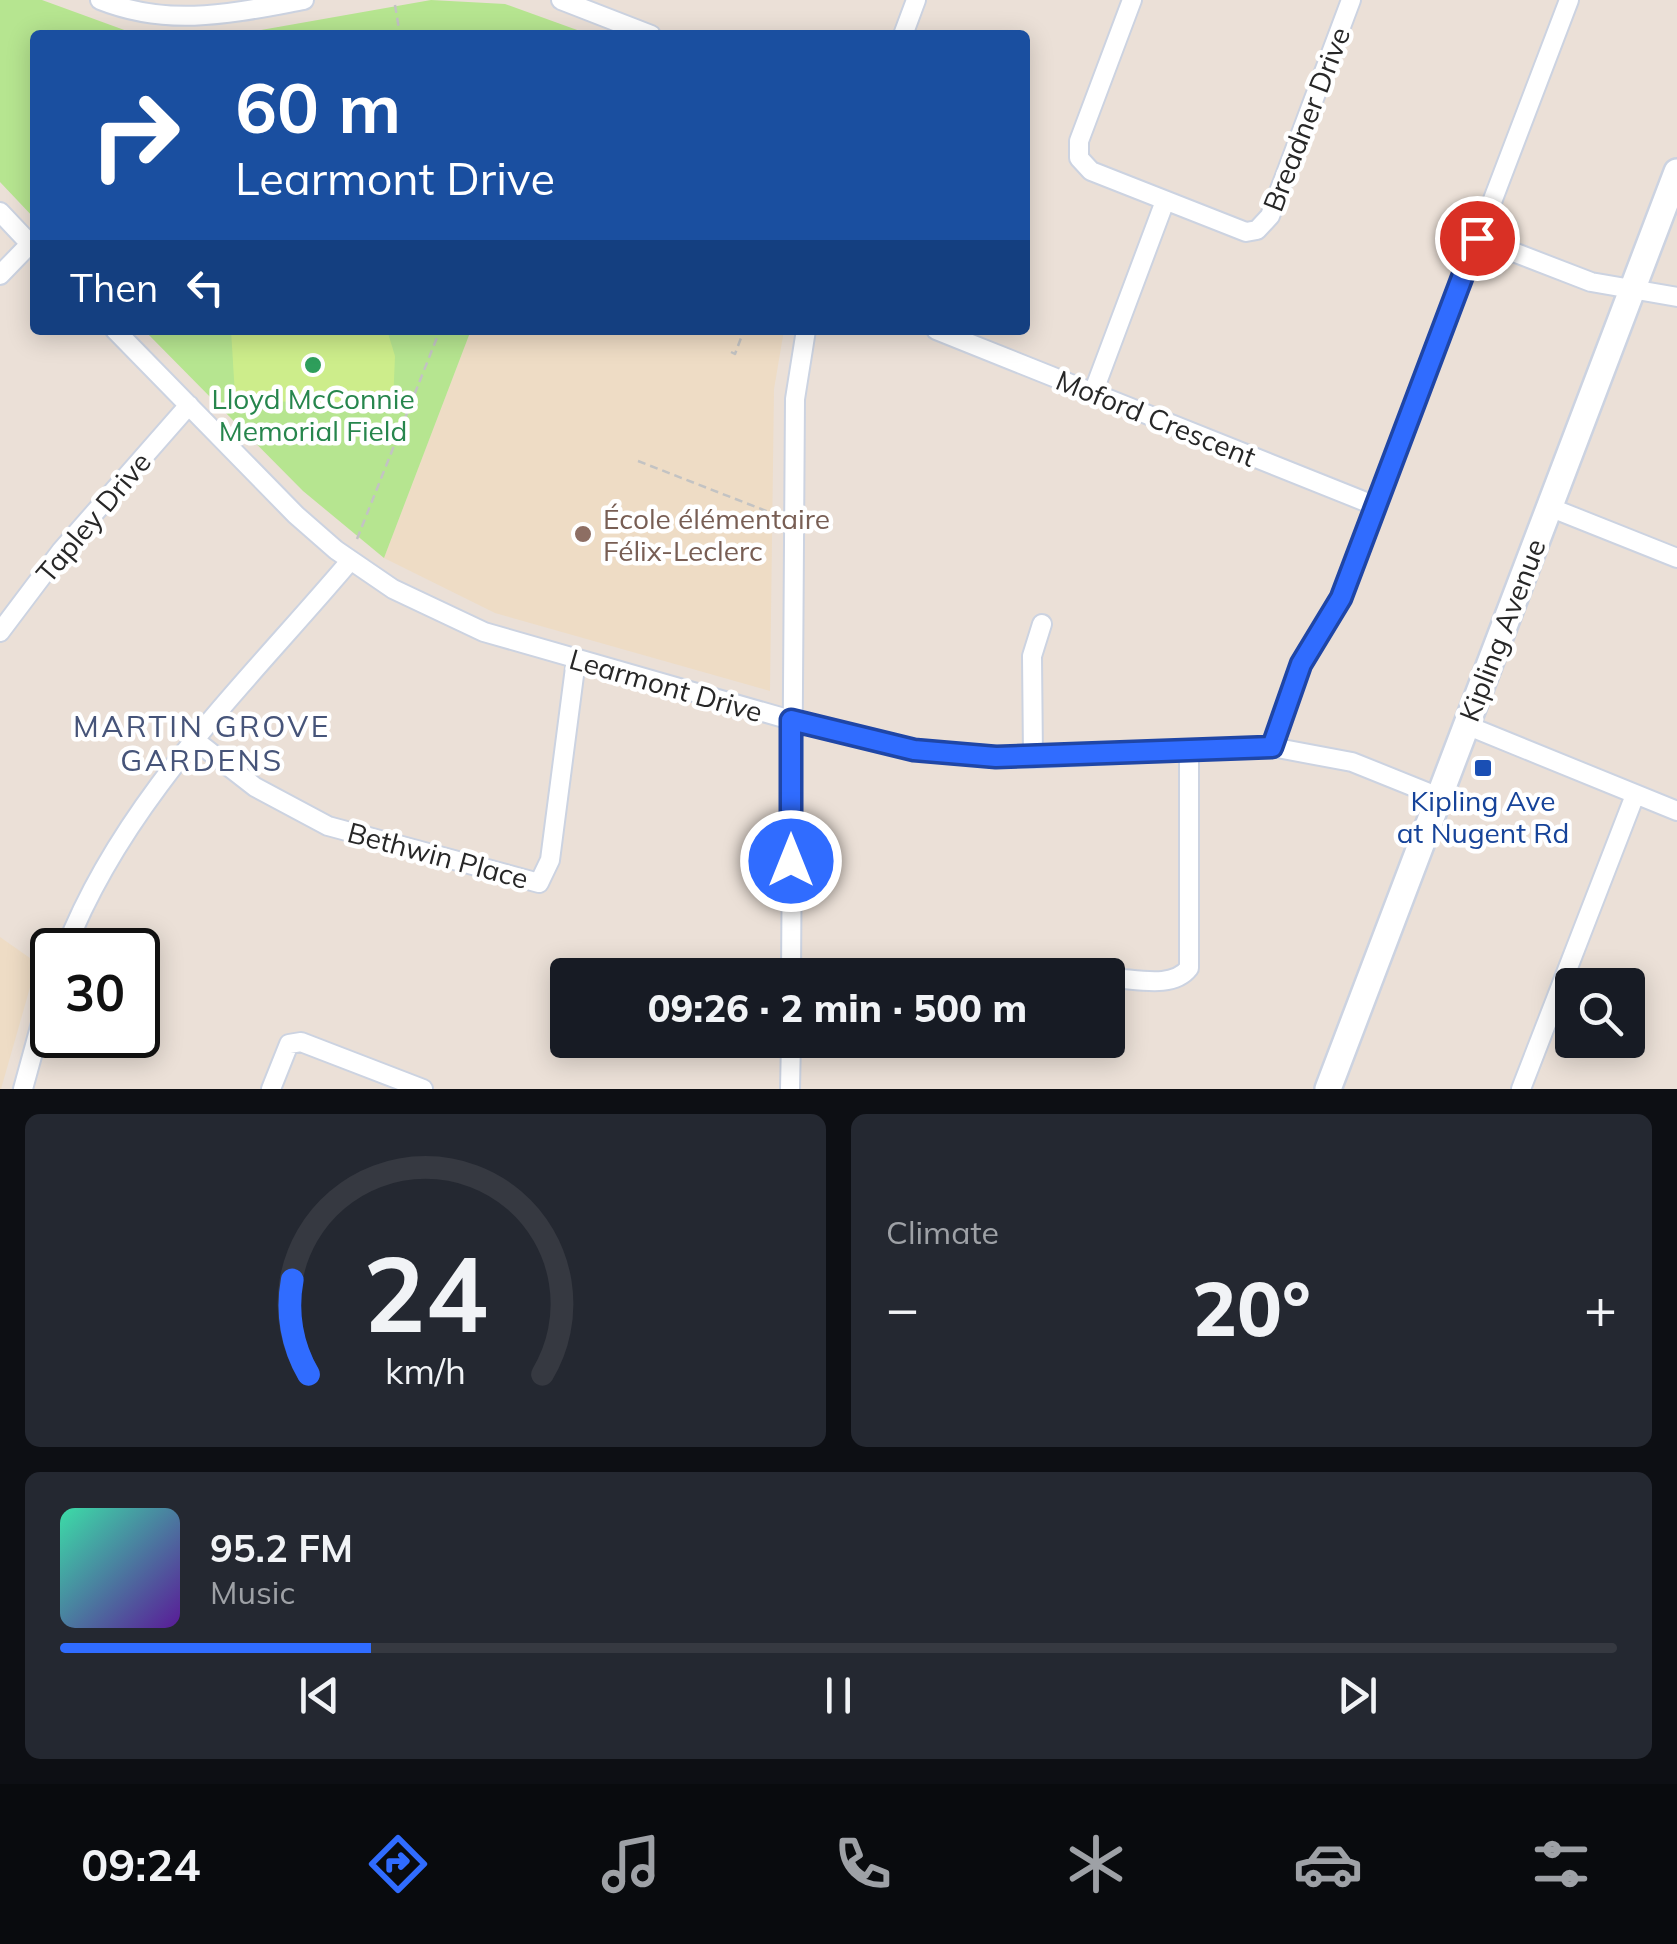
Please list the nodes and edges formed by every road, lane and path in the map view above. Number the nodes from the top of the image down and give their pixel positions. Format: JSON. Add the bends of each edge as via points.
{"nodes":[{"id":1,"x":100,"y":0,"type":"edge"},
{"id":2,"x":304,"y":0,"type":"edge"},
{"id":3,"x":561,"y":0,"type":"edge"},
{"id":4,"x":916,"y":0,"type":"edge"},
{"id":5,"x":1132,"y":0,"type":"edge"},
{"id":6,"x":1352,"y":0,"type":"edge"},
{"id":7,"x":1568,"y":0,"type":"edge"},
{"id":8,"x":395,"y":5,"type":"dead end"},
{"id":9,"x":399,"y":30,"type":"edge"},
{"id":10,"x":638,"y":30,"type":"edge"},
{"id":11,"x":904,"y":30,"type":"edge"},
{"id":12,"x":1677,"y":172,"type":"edge"},
{"id":13,"x":1165,"y":201,"type":"junction"},
{"id":14,"x":0,"y":212,"type":"edge"},
{"id":15,"x":1477,"y":238,"type":"junction"},
{"id":16,"x":30,"y":243,"type":"edge"},
{"id":17,"x":30,"y":249,"type":"edge"},
{"id":18,"x":0,"y":275,"type":"edge"},
{"id":19,"x":1633,"y":287,"type":"junction"},
{"id":20,"x":1677,"y":297,"type":"edge"},
{"id":21,"x":120,"y":335,"type":"edge"},
{"id":22,"x":438,"y":335,"type":"edge"},
{"id":23,"x":742,"y":335,"type":"edge"},
{"id":24,"x":805,"y":335,"type":"edge"},
{"id":25,"x":948,"y":335,"type":"edge"},
{"id":26,"x":732,"y":352,"type":"dead end"},
{"id":27,"x":1093,"y":393,"type":"junction"},
{"id":28,"x":189,"y":404,"type":"junction"},
{"id":29,"x":638,"y":461,"type":"dead end"},
{"id":30,"x":1376,"y":506,"type":"junction"},
{"id":31,"x":1550,"y":507,"type":"junction"},
{"id":32,"x":774,"y":514,"type":"dead end"},
{"id":33,"x":357,"y":539,"type":"dead end"},
{"id":34,"x":1677,"y":558,"type":"edge"},
{"id":35,"x":350,"y":561,"type":"junction"},
{"id":36,"x":1042,"y":624,"type":"dead end"},
{"id":37,"x":0,"y":632,"type":"edge"},
{"id":38,"x":576,"y":660,"type":"junction"},
{"id":39,"x":791,"y":720,"type":"junction"},
{"id":40,"x":1466,"y":725,"type":"junction"},
{"id":41,"x":196,"y":740,"type":"junction"},
{"id":42,"x":1272,"y":747,"type":"junction"},
{"id":43,"x":1189,"y":752,"type":"junction"},
{"id":44,"x":1034,"y":758,"type":"junction"},
{"id":45,"x":1635,"y":795,"type":"junction"},
{"id":46,"x":1439,"y":797,"type":"junction"},
{"id":47,"x":1677,"y":811,"type":"edge"},
{"id":48,"x":74,"y":928,"type":"edge"},
{"id":49,"x":791,"y":958,"type":"edge"},
{"id":50,"x":1125,"y":979,"type":"edge"},
{"id":51,"x":31,"y":1058,"type":"edge"},
{"id":52,"x":791,"y":1058,"type":"edge"},
{"id":53,"x":23,"y":1089,"type":"edge"},
{"id":54,"x":271,"y":1089,"type":"edge"},
{"id":55,"x":423,"y":1089,"type":"edge"},
{"id":56,"x":790,"y":1089,"type":"edge"},
{"id":57,"x":1328,"y":1089,"type":"edge"},
{"id":58,"x":1521,"y":1089,"type":"edge"}],
"edges":[{"from":1,"to":2,"type":"street","via":[[147,16],[186,18]]},
{"from":3,"to":10,"type":"street"},
{"from":4,"to":11,"type":"street"},
{"from":5,"to":13,"type":"street","name":"Breadner Drive","via":[[1078,150],[1090,170]]},
{"from":6,"to":13,"type":"street","name":"Breadner Drive","via":[[1265,224],[1246,232]]},
{"from":7,"to":15,"type":"street"},
{"from":8,"to":9,"type":"path"},
{"from":12,"to":19,"type":"main road","name":"Kipling Avenue"},
{"from":13,"to":27,"type":"street"},
{"from":14,"to":16,"type":"street"},
{"from":15,"to":19,"type":"street","via":[[1590,282]]},
{"from":15,"to":30,"type":"street"},
{"from":17,"to":18,"type":"street"},
{"from":19,"to":20,"type":"street"},
{"from":19,"to":31,"type":"main road","name":"Kipling Avenue"},
{"from":21,"to":28,"type":"street","name":"Learmont Drive"},
{"from":22,"to":33,"type":"path"},
{"from":23,"to":26,"type":"path"},
{"from":24,"to":39,"type":"street","via":[[795,399]]},
{"from":25,"to":27,"type":"street","name":"Moford Crescent"},
{"from":27,"to":30,"type":"street","name":"Moford Crescent"},
{"from":28,"to":35,"type":"street","name":"Learmont Drive"},
{"from":28,"to":37,"type":"street","name":"Tapley Drive"},
{"from":29,"to":32,"type":"path"},
{"from":30,"to":42,"type":"street","via":[[1341,598],[1301,664]]},
{"from":31,"to":34,"type":"street"},
{"from":31,"to":40,"type":"main road","name":"Kipling Avenue"},
{"from":35,"to":38,"type":"street","name":"Learmont Drive","via":[[453,620]]},
{"from":35,"to":41,"type":"street"},
{"from":36,"to":44,"type":"street","via":[[1032,656]]},
{"from":38,"to":39,"type":"street","name":"Learmont Drive"},
{"from":38,"to":41,"type":"street","name":"Bethwin Place","via":[[550,860],[539,883],[328,826],[255,788]]},
{"from":39,"to":44,"type":"street","name":"Learmont Drive","via":[[914,750]]},
{"from":39,"to":49,"type":"street"},
{"from":40,"to":45,"type":"street"},
{"from":40,"to":46,"type":"main road","name":"Kipling Avenue"},
{"from":41,"to":48,"type":"street","via":[[122,835]]},
{"from":42,"to":43,"type":"street","name":"Learmont Drive"},
{"from":42,"to":46,"type":"street","name":"Learmont Drive","via":[[1352,762]]},
{"from":43,"to":44,"type":"street","name":"Learmont Drive"},
{"from":43,"to":50,"type":"street","via":[[1189,968],[1164,982]]},
{"from":45,"to":47,"type":"street"},
{"from":45,"to":58,"type":"street"},
{"from":46,"to":57,"type":"main road","name":"Kipling Avenue"},
{"from":51,"to":53,"type":"street"},
{"from":52,"to":56,"type":"street"},
{"from":54,"to":55,"type":"street","via":[[289,1044],[301,1042]]}]}
